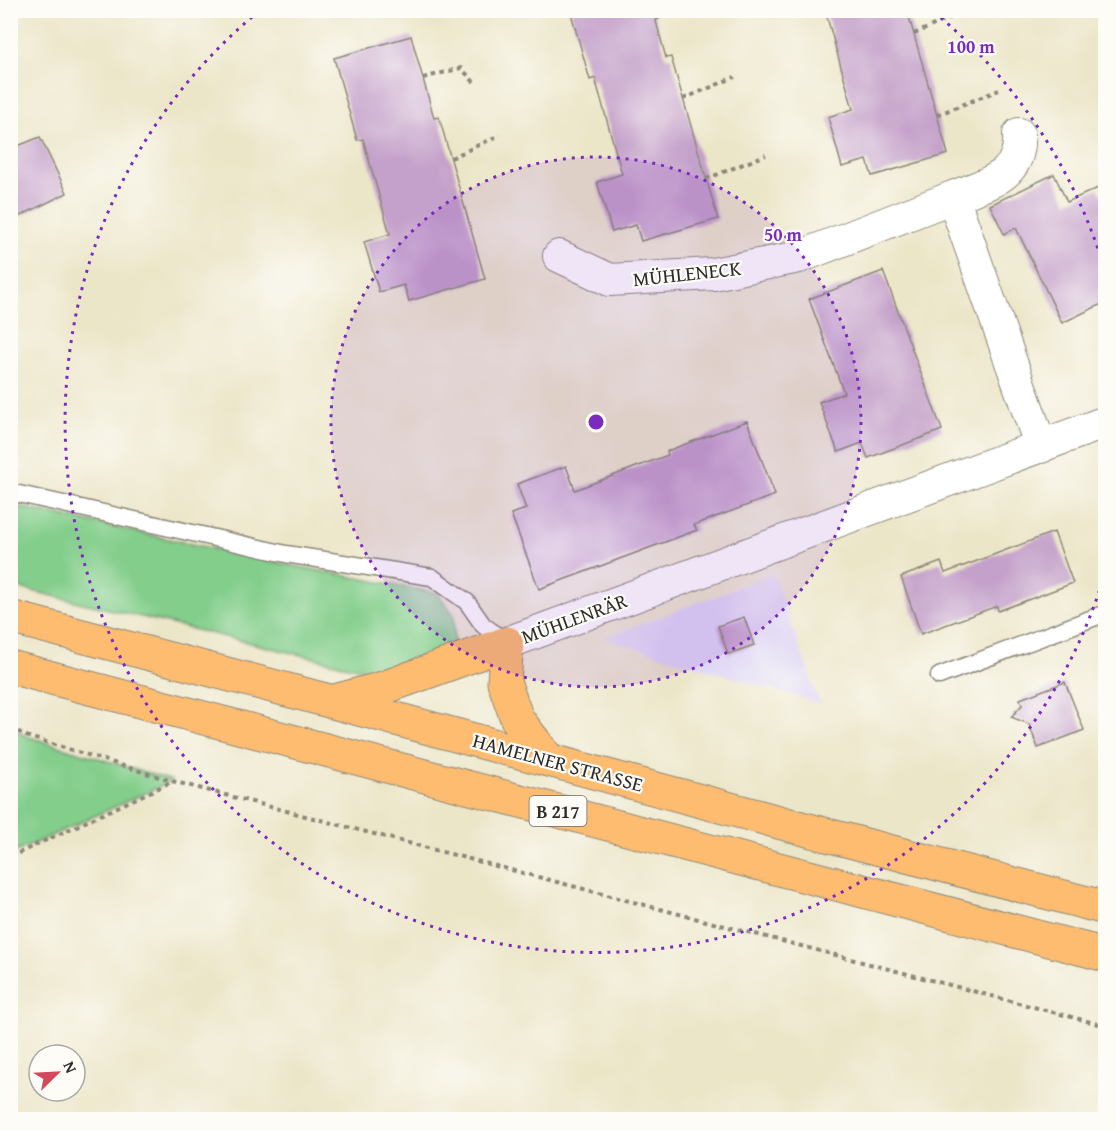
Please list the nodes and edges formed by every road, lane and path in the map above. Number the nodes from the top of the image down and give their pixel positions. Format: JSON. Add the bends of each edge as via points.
{"nodes":[{"id":1,"x":684,"y":10,"type":"edge"},
{"id":2,"x":963,"y":12,"type":"dead end"},
{"id":3,"x":655,"y":19,"type":"dead end"},
{"id":4,"x":914,"y":34,"type":"dead end"},
{"id":5,"x":735,"y":77,"type":"dead end"},
{"id":6,"x":423,"y":78,"type":"dead end"},
{"id":7,"x":474,"y":82,"type":"dead end"},
{"id":8,"x":999,"y":90,"type":"dead end"},
{"id":9,"x":683,"y":99,"type":"dead end"},
{"id":10,"x":937,"y":115,"type":"dead end"},
{"id":11,"x":1019,"y":134,"type":"dead end"},
{"id":12,"x":500,"y":135,"type":"dead end"},
{"id":13,"x":766,"y":155,"type":"dead end"},
{"id":14,"x":451,"y":158,"type":"dead end"},
{"id":15,"x":706,"y":179,"type":"dead end"},
{"id":16,"x":952,"y":197,"type":"junction"},
{"id":17,"x":559,"y":256,"type":"dead end"},
{"id":18,"x":1106,"y":422,"type":"edge"},
{"id":19,"x":1041,"y":447,"type":"junction"},
{"id":20,"x":10,"y":492,"type":"edge"},
{"id":21,"x":1106,"y":613,"type":"edge"},
{"id":22,"x":10,"y":617,"type":"edge"},
{"id":23,"x":507,"y":643,"type":"junction"},
{"id":24,"x":10,"y":667,"type":"edge"},
{"id":25,"x":939,"y":676,"type":"dead end"},
{"id":26,"x":333,"y":702,"type":"junction"},
{"id":27,"x":10,"y":727,"type":"edge"},
{"id":28,"x":548,"y":759,"type":"junction"},
{"id":29,"x":172,"y":781,"type":"junction"},
{"id":30,"x":10,"y":856,"type":"edge"},
{"id":31,"x":1106,"y":908,"type":"edge"},
{"id":32,"x":1106,"y":955,"type":"edge"},
{"id":33,"x":1106,"y":1026,"type":"edge"}],
"edges":[{"from":1,"to":3,"type":"path"},
{"from":2,"to":4,"type":"path"},
{"from":5,"to":9,"type":"path"},
{"from":6,"to":7,"type":"path","via":[[461,68]]},
{"from":8,"to":10,"type":"path"},
{"from":11,"to":16,"type":"street","name":"MÜHLENECK","via":[[1020,151],[1011,168],[998,178]]},
{"from":12,"to":14,"type":"path"},
{"from":13,"to":15,"type":"path"},
{"from":16,"to":17,"type":"street","name":"MÜHLENECK","via":[[799,256],[713,274],[610,280]]},
{"from":16,"to":19,"type":"street"},
{"from":18,"to":19,"type":"street","name":"MÜHLENRÄR"},
{"from":19,"to":23,"type":"street","name":"MÜHLENRÄR"},
{"from":20,"to":23,"type":"lane","name":"MÜHLENRÄR","via":[[286,554],[432,577],[467,602],[483,625]]},
{"from":21,"to":25,"type":"lane"},
{"from":22,"to":26,"type":"highway","name":"HAMELNER STRASSE","number":"B 217"},
{"from":23,"to":26,"type":"highway"},
{"from":23,"to":28,"type":"highway","via":[[504,682],[517,719]]},
{"from":24,"to":32,"type":"highway","number":"B 217"},
{"from":26,"to":28,"type":"highway","name":"HAMELNER STRASSE","number":"B 217"},
{"from":27,"to":29,"type":"path","via":[[26,736]]},
{"from":28,"to":31,"type":"highway","name":"HAMELNER STRASSE","number":"B 217"},
{"from":29,"to":30,"type":"path"},
{"from":29,"to":33,"type":"path"}]}
